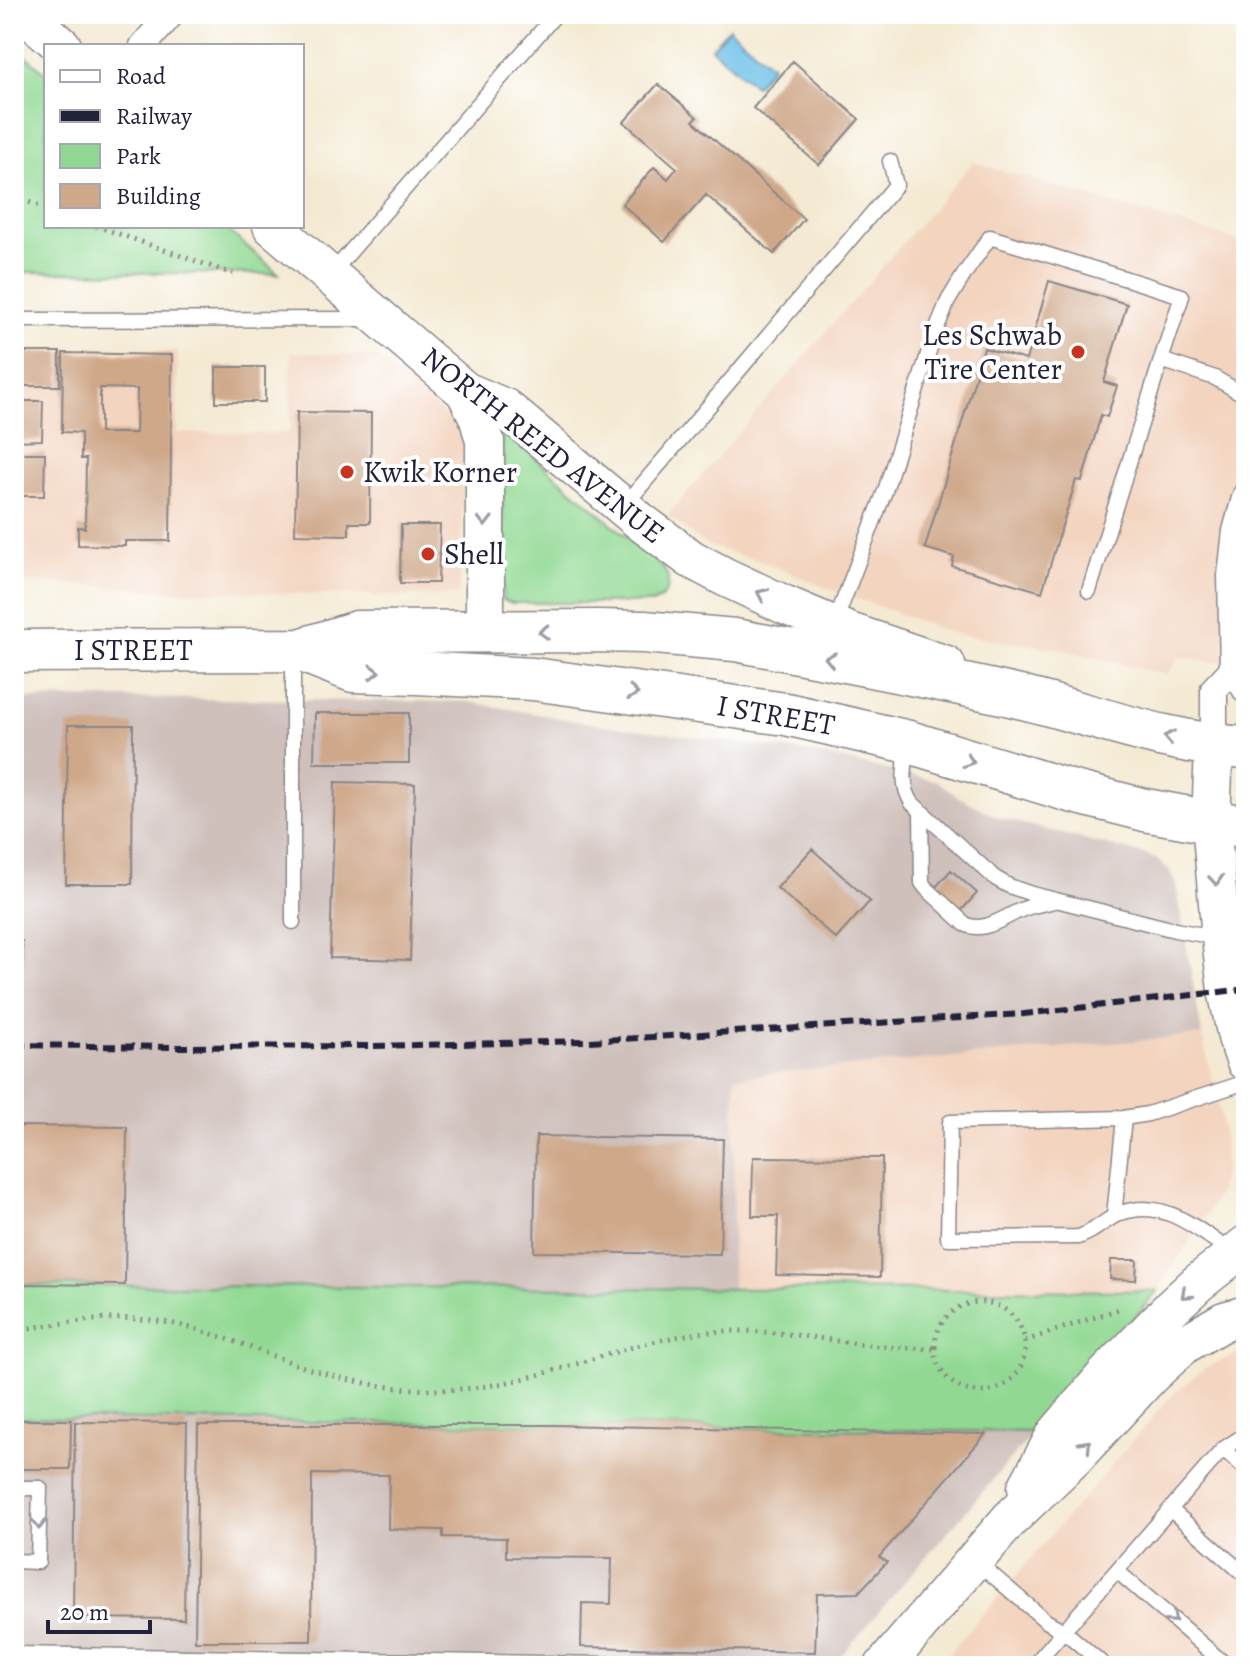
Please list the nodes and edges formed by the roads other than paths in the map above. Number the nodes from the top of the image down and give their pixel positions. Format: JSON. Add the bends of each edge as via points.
{"nodes":[{"id":1,"x":171,"y":14,"type":"edge"},
{"id":2,"x":556,"y":14,"type":"edge"},
{"id":3,"x":145,"y":44,"type":"edge"},
{"id":4,"x":890,"y":161,"type":"dead end"},
{"id":5,"x":274,"y":228,"type":"edge"},
{"id":6,"x":330,"y":275,"type":"junction"},
{"id":7,"x":382,"y":319,"type":"junction"},
{"id":8,"x":14,"y":320,"type":"edge"},
{"id":9,"x":1161,"y":360,"type":"junction"},
{"id":10,"x":465,"y":391,"type":"junction"},
{"id":11,"x":1246,"y":396,"type":"edge"},
{"id":12,"x":1246,"y":495,"type":"edge"},
{"id":13,"x":623,"y":508,"type":"junction"},
{"id":14,"x":1089,"y":591,"type":"dead end"},
{"id":15,"x":834,"y":625,"type":"junction"},
{"id":16,"x":485,"y":633,"type":"junction"},
{"id":17,"x":296,"y":650,"type":"junction"},
{"id":18,"x":14,"y":651,"type":"edge"},
{"id":19,"x":1240,"y":679,"type":"edge"},
{"id":20,"x":1016,"y":697,"type":"junction"},
{"id":21,"x":909,"y":742,"type":"junction"},
{"id":22,"x":1230,"y":748,"type":"edge"},
{"id":23,"x":921,"y":812,"type":"junction"},
{"id":24,"x":1229,"y":824,"type":"edge"},
{"id":25,"x":1058,"y":900,"type":"junction"},
{"id":26,"x":293,"y":922,"type":"dead end"},
{"id":27,"x":1221,"y":938,"type":"junction"},
{"id":28,"x":1246,"y":1062,"type":"edge"},
{"id":29,"x":1246,"y":1082,"type":"edge"},
{"id":30,"x":1124,"y":1118,"type":"junction"},
{"id":31,"x":1114,"y":1216,"type":"junction"},
{"id":32,"x":1241,"y":1249,"type":"edge"},
{"id":33,"x":1246,"y":1315,"type":"edge"},
{"id":34,"x":1246,"y":1434,"type":"edge"},
{"id":35,"x":1223,"y":1449,"type":"junction"},
{"id":36,"x":1246,"y":1469,"type":"edge"},
{"id":37,"x":14,"y":1488,"type":"edge"},
{"id":38,"x":1170,"y":1509,"type":"junction"},
{"id":39,"x":1010,"y":1519,"type":"junction"},
{"id":40,"x":14,"y":1561,"type":"edge"},
{"id":41,"x":976,"y":1561,"type":"junction"},
{"id":42,"x":1117,"y":1571,"type":"junction"},
{"id":43,"x":1246,"y":1576,"type":"edge"},
{"id":44,"x":1064,"y":1631,"type":"junction"},
{"id":45,"x":14,"y":1654,"type":"edge"},
{"id":46,"x":396,"y":1663,"type":"edge"},
{"id":47,"x":718,"y":1666,"type":"edge"},
{"id":48,"x":884,"y":1666,"type":"edge"},
{"id":49,"x":1033,"y":1666,"type":"edge"},
{"id":50,"x":1105,"y":1666,"type":"edge"},
{"id":51,"x":1227,"y":1666,"type":"edge"}],
"edges":[{"from":1,"to":3,"type":"street"},
{"from":2,"to":6,"type":"lane"},
{"from":4,"to":13,"type":"lane","via":[[896,185]]},
{"from":5,"to":6,"type":"street","name":"NORTH REED AVENUE"},
{"from":6,"to":7,"type":"street","name":"NORTH REED AVENUE"},
{"from":7,"to":8,"type":"lane"},
{"from":7,"to":10,"type":"street","name":"NORTH REED AVENUE"},
{"from":9,"to":11,"type":"lane","via":[[1215,378]]},
{"from":9,"to":14,"type":"lane"},
{"from":9,"to":15,"type":"lane","via":[[1182,296],[990,237],[948,301],[935,332],[885,491]]},
{"from":10,"to":13,"type":"street","name":"NORTH REED AVENUE","via":[[505,408]]},
{"from":10,"to":16,"type":"street","one_way":true,"via":[[485,441]]},
{"from":12,"to":19,"type":"street","via":[[1231,576]]},
{"from":15,"to":13,"type":"street","name":"NORTH REED AVENUE","one_way":true,"via":[[691,559]]},
{"from":15,"to":20,"type":"street","name":"NORTH REED AVENUE","via":[[956,668]]},
{"from":16,"to":17,"type":"main road","name":"I STREET","via":[[357,632]]},
{"from":20,"to":16,"type":"main road","name":"I STREET","one_way":true,"via":[[735,640],[644,632]]},
{"from":17,"to":18,"type":"main road","name":"I STREET"},
{"from":17,"to":21,"type":"main road","name":"I STREET","one_way":true,"via":[[353,671],[533,679],[786,714]]},
{"from":17,"to":26,"type":"lane"},
{"from":19,"to":22,"type":"street","via":[[1214,689]]},
{"from":22,"to":20,"type":"main road","name":"I STREET","one_way":true,"via":[[1161,736]]},
{"from":21,"to":23,"type":"lane","via":[[903,783]]},
{"from":21,"to":24,"type":"main road","name":"I STREET","one_way":true,"via":[[1070,791]]},
{"from":22,"to":24,"type":"street"},
{"from":23,"to":25,"type":"lane","via":[[995,878]]},
{"from":23,"to":25,"type":"lane","via":[[922,883],[965,924],[979,928]]},
{"from":24,"to":27,"type":"street","one_way":true},
{"from":25,"to":27,"type":"lane"},
{"from":27,"to":28,"type":"street","via":[[1227,990]]},
{"from":29,"to":30,"type":"lane"},
{"from":30,"to":31,"type":"lane"},
{"from":30,"to":31,"type":"lane","via":[[950,1122],[948,1238],[1078,1237]]},
{"from":31,"to":32,"type":"lane","via":[[1133,1209],[1164,1211]]},
{"from":32,"to":39,"type":"street","one_way":true,"via":[[1171,1308],[1105,1376],[1056,1434]]},
{"from":39,"to":33,"type":"street","one_way":true,"via":[[1185,1344],[1224,1321]]},
{"from":34,"to":35,"type":"lane"},
{"from":35,"to":36,"type":"lane"},
{"from":35,"to":38,"type":"lane"},
{"from":37,"to":40,"type":"lane","one_way":true,"via":[[40,1488],[38,1562]]},
{"from":38,"to":42,"type":"lane"},
{"from":38,"to":43,"type":"lane"},
{"from":39,"to":41,"type":"street"},
{"from":41,"to":44,"type":"lane"},
{"from":41,"to":48,"type":"street"},
{"from":42,"to":44,"type":"lane"},
{"from":42,"to":51,"type":"lane","one_way":true},
{"from":44,"to":49,"type":"lane"},
{"from":44,"to":50,"type":"lane"},
{"from":45,"to":46,"type":"lane"},
{"from":46,"to":47,"type":"lane"}]}
